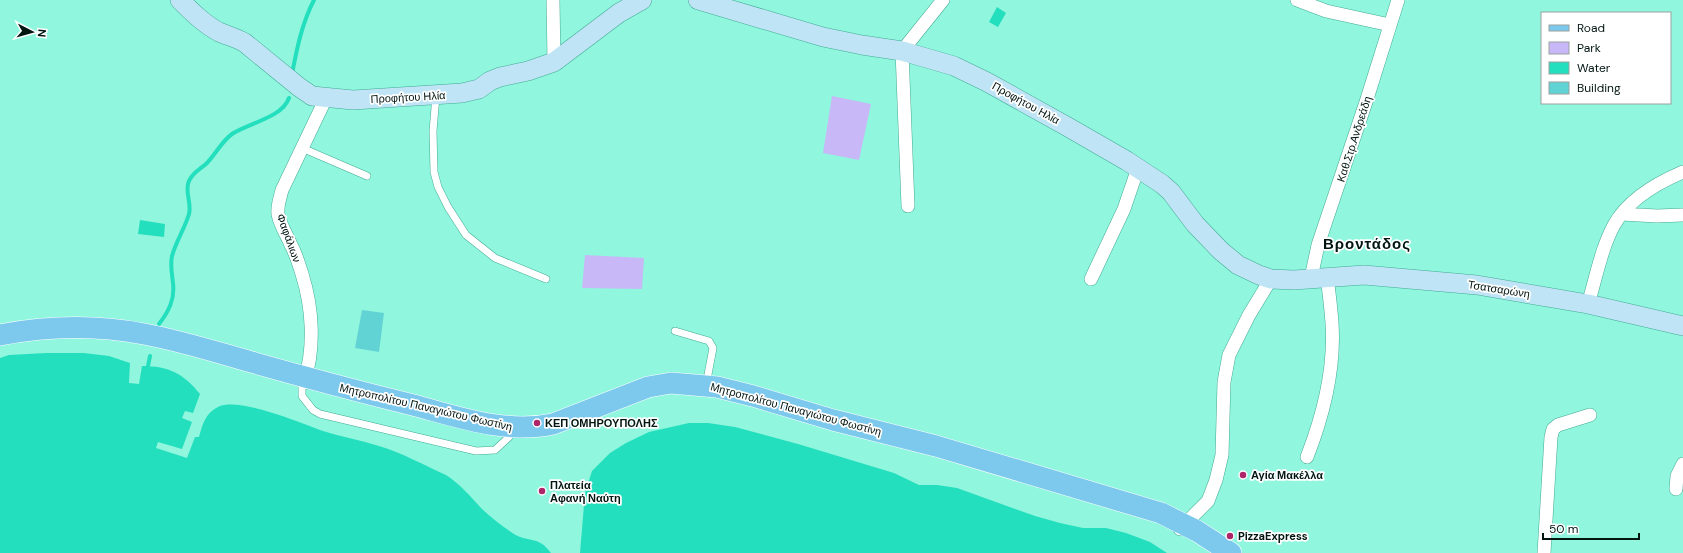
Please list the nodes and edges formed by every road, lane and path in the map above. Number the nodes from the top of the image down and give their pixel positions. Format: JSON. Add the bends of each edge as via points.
{"nodes":[{"id":1,"x":180,"y":0,"type":"edge"},
{"id":2,"x":553,"y":0,"type":"edge"},
{"id":3,"x":642,"y":0,"type":"edge"},
{"id":4,"x":698,"y":0,"type":"edge"},
{"id":5,"x":943,"y":0,"type":"edge"},
{"id":6,"x":1297,"y":0,"type":"edge"},
{"id":7,"x":1398,"y":0,"type":"edge"},
{"id":8,"x":1390,"y":25,"type":"junction"},
{"id":9,"x":902,"y":51,"type":"junction"},
{"id":10,"x":554,"y":62,"type":"junction"},
{"id":11,"x":436,"y":96,"type":"junction"},
{"id":12,"x":326,"y":98,"type":"junction"},
{"id":13,"x":302,"y":148,"type":"junction"},
{"id":14,"x":1138,"y":168,"type":"junction"},
{"id":15,"x":1683,"y":172,"type":"edge"},
{"id":16,"x":367,"y":176,"type":"dead end"},
{"id":17,"x":908,"y":206,"type":"dead end"},
{"id":18,"x":1622,"y":214,"type":"junction"},
{"id":19,"x":1683,"y":215,"type":"edge"},
{"id":20,"x":1319,"y":278,"type":"junction"},
{"id":21,"x":546,"y":279,"type":"dead end"},
{"id":22,"x":1091,"y":279,"type":"dead end"},
{"id":23,"x":1271,"y":279,"type":"junction"},
{"id":24,"x":1588,"y":304,"type":"junction"},
{"id":25,"x":1683,"y":326,"type":"edge"},
{"id":26,"x":675,"y":331,"type":"dead end"},
{"id":27,"x":0,"y":335,"type":"edge"},
{"id":28,"x":0,"y":344,"type":"edge"},
{"id":29,"x":304,"y":382,"type":"junction"},
{"id":30,"x":706,"y":385,"type":"junction"},
{"id":31,"x":1590,"y":414,"type":"dead end"},
{"id":32,"x":1307,"y":457,"type":"dead end"},
{"id":33,"x":1683,"y":464,"type":"edge"},
{"id":34,"x":1676,"y":489,"type":"dead end"},
{"id":35,"x":1181,"y":528,"type":"junction"},
{"id":36,"x":1213,"y":553,"type":"edge"},
{"id":37,"x":1231,"y":553,"type":"edge"},
{"id":38,"x":1544,"y":553,"type":"edge"}],
"edges":[{"from":1,"to":12,"type":"street","name":"Προφήτου Ηλία","via":[[204,22],[245,43],[312,96]]},
{"from":2,"to":10,"type":"street"},
{"from":3,"to":10,"type":"street","name":"Προφήτου Ηλία","via":[[619,13]]},
{"from":4,"to":9,"type":"street","name":"Προφήτου Ηλία","via":[[823,37]]},
{"from":5,"to":9,"type":"street"},
{"from":6,"to":8,"type":"street","via":[[1326,11]]},
{"from":7,"to":8,"type":"street","name":"Καθ.Στρ.Ανδρεάδη"},
{"from":8,"to":20,"type":"street","name":"Καθ.Στρ.Ανδρεάδη","via":[[1318,245]]},
{"from":9,"to":14,"type":"street","name":"Προφήτου Ηλία","via":[[968,72],[1068,126]]},
{"from":9,"to":17,"type":"street"},
{"from":10,"to":11,"type":"street","name":"Προφήτου Ηλία","via":[[500,77],[471,91]]},
{"from":11,"to":12,"type":"street","name":"Προφήτου Ηλία","via":[[353,100]]},
{"from":11,"to":21,"type":"lane","via":[[433,131],[434,172],[448,207],[466,235],[495,258]]},
{"from":12,"to":13,"type":"street","name":"Φαφάλιων"},
{"from":13,"to":16,"type":"lane"},
{"from":13,"to":29,"type":"street","name":"Φαφάλιων","via":[[282,190],[278,213],[302,275],[309,305],[310,359]]},
{"from":14,"to":22,"type":"street","via":[[1124,209]]},
{"from":14,"to":23,"type":"street","name":"Προφήτου Ηλία","via":[[1171,192],[1195,224],[1221,251],[1238,265]]},
{"from":15,"to":18,"type":"street","via":[[1644,194]]},
{"from":18,"to":19,"type":"street"},
{"from":18,"to":24,"type":"street","via":[[1606,245]]},
{"from":20,"to":23,"type":"street","name":"Προφήτου Ηλία"},
{"from":20,"to":24,"type":"street","name":"Τσατσαρώνη","via":[[1384,276],[1476,285]]},
{"from":20,"to":32,"type":"street","name":"Καθ.Στρ.Ανδρεάδη","via":[[1332,324],[1330,371],[1323,411]]},
{"from":23,"to":35,"type":"street","via":[[1229,355],[1224,382],[1222,455],[1216,480],[1208,501]]},
{"from":24,"to":25,"type":"street","name":"Τσατσαρώνη"},
{"from":26,"to":30,"type":"lane","via":[[705,339],[712,345]]},
{"from":27,"to":29,"type":"main road","name":"Μητροπολίτου Παναγιώτου Φωστίνη","via":[[26,330],[63,328],[130,331],[162,338]]},
{"from":28,"to":29,"type":"main road","name":"Μητροπολίτου Παναγιώτου Φωστίνη","via":[[57,337],[127,341]]},
{"from":29,"to":30,"type":"main road","name":"Μητροπολίτου Παναγιώτου Φωστίνη","via":[[515,428],[552,424],[659,384]]},
{"from":29,"to":35,"type":"main road","name":"Μητροπολίτου Παναγιώτου Φωστίνη","via":[[474,430],[529,438],[556,433],[661,394],[683,392],[709,395],[932,454]]},
{"from":30,"to":35,"type":"main road","name":"Μητροπολίτου Παναγιώτου Φωστίνη","via":[[936,446],[1147,508]]},
{"from":31,"to":38,"type":"street","via":[[1553,429]]},
{"from":33,"to":34,"type":"street","via":[[1677,476]]},
{"from":35,"to":36,"type":"main road","name":"Μητροπολίτου Παναγιώτου Φωστίνη"},
{"from":35,"to":37,"type":"main road","name":"Μητροπολίτου Παναγιώτου Φωστίνη"}]}
